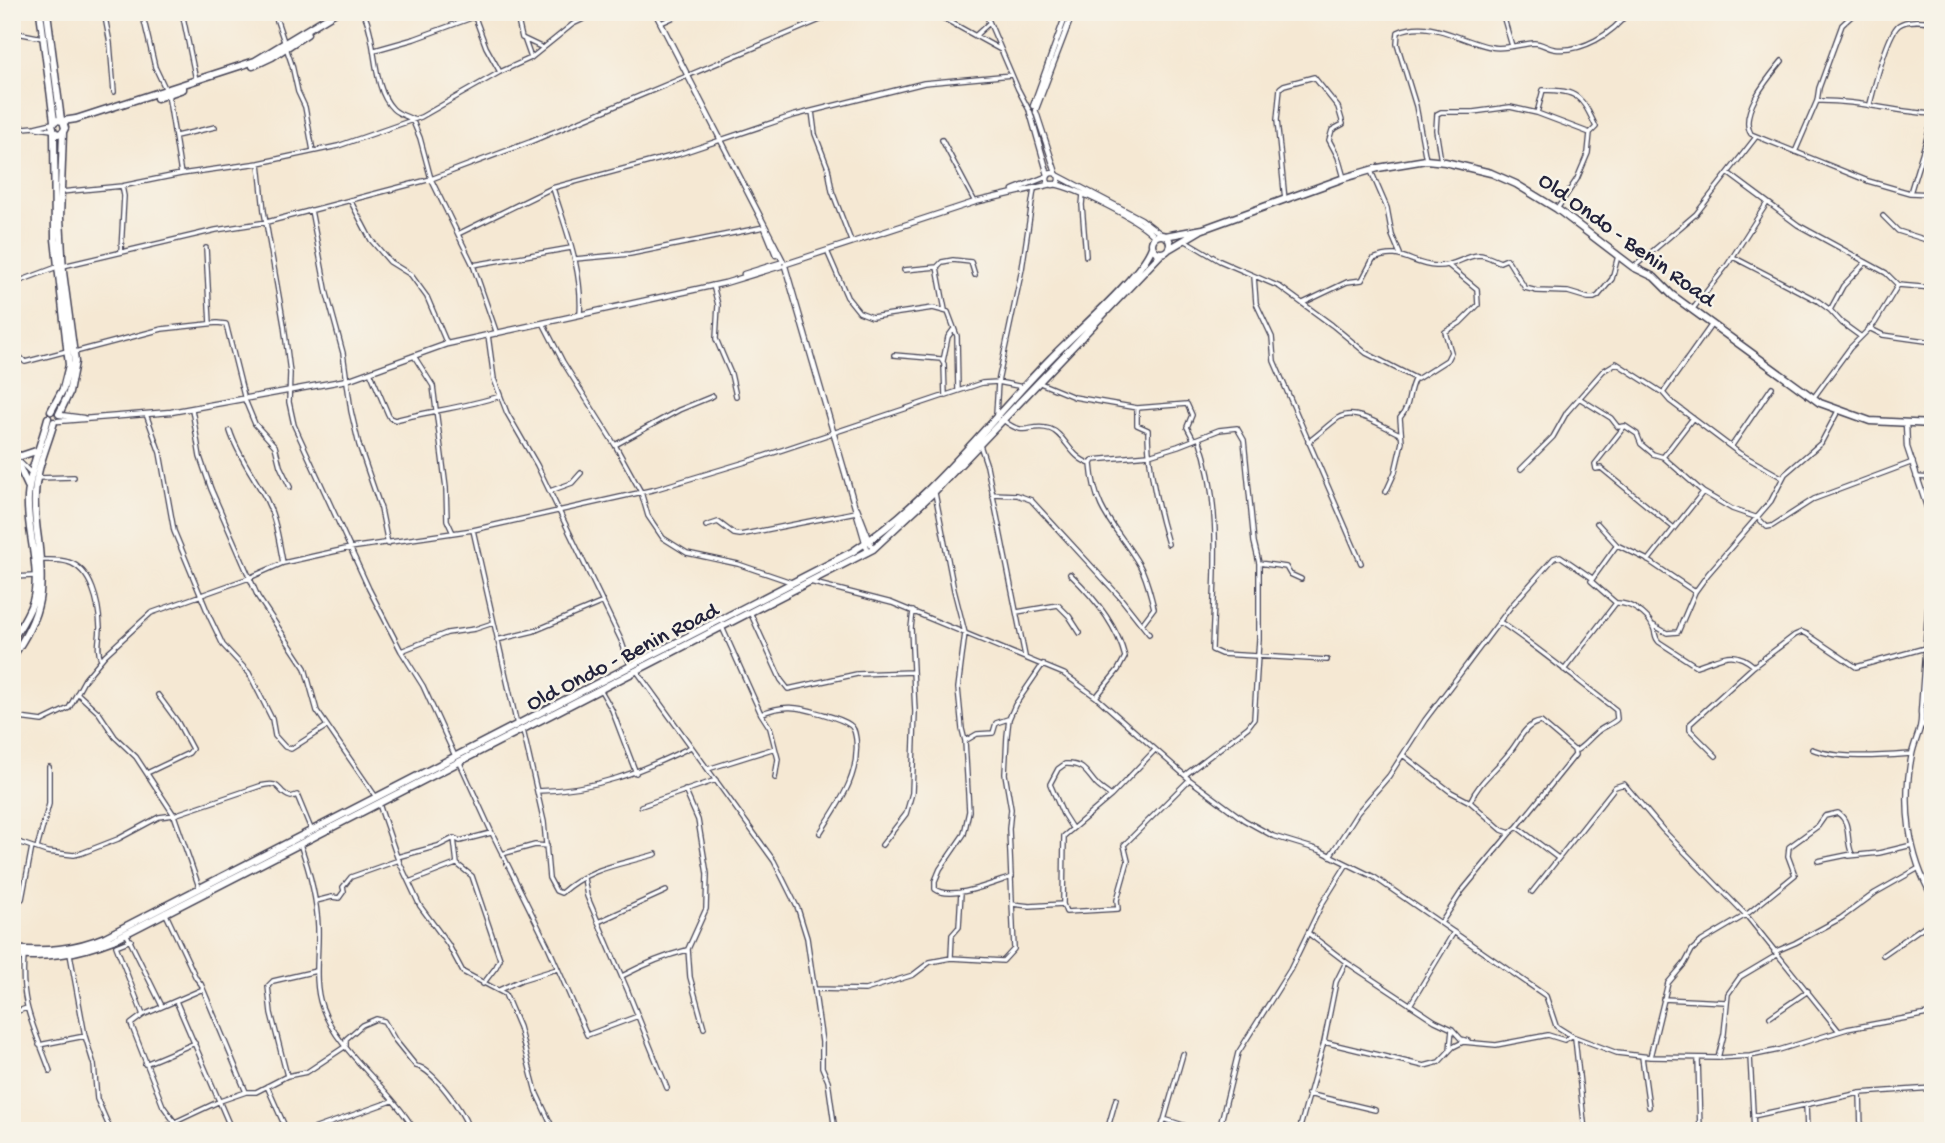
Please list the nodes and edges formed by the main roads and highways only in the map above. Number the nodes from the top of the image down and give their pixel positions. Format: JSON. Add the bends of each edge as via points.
{"nodes":[{"id":1,"x":40,"y":12,"type":"edge"},
{"id":2,"x":47,"y":12,"type":"edge"},
{"id":3,"x":338,"y":12,"type":"edge"},
{"id":4,"x":286,"y":46,"type":"junction"},
{"id":5,"x":167,"y":92,"type":"junction"},
{"id":6,"x":58,"y":126,"type":"junction"},
{"id":7,"x":1203,"y":229,"type":"junction"},
{"id":8,"x":1161,"y":236,"type":"junction"},
{"id":9,"x":1152,"y":247,"type":"junction"},
{"id":10,"x":1169,"y":249,"type":"junction"},
{"id":11,"x":1161,"y":254,"type":"junction"},
{"id":12,"x":60,"y":267,"type":"junction"},
{"id":13,"x":55,"y":417,"type":"junction"},
{"id":14,"x":999,"y":417,"type":"junction"},
{"id":15,"x":1933,"y":424,"type":"edge"},
{"id":16,"x":37,"y":452,"type":"junction"},
{"id":17,"x":13,"y":454,"type":"edge"},
{"id":18,"x":34,"y":476,"type":"junction"},
{"id":19,"x":29,"y":488,"type":"junction"},
{"id":20,"x":805,"y":580,"type":"junction"},
{"id":21,"x":12,"y":640,"type":"edge"},
{"id":22,"x":12,"y":657,"type":"edge"},
{"id":23,"x":634,"y":669,"type":"junction"},
{"id":24,"x":520,"y":727,"type":"junction"},
{"id":25,"x":378,"y":801,"type":"junction"},
{"id":26,"x":205,"y":887,"type":"junction"},
{"id":27,"x":12,"y":950,"type":"edge"},
{"id":28,"x":12,"y":955,"type":"edge"}],
"edges":[{"from":1,"to":6,"type":"main road"},
{"from":2,"to":6,"type":"main road"},
{"from":3,"to":4,"type":"main road"},
{"from":3,"to":4,"type":"main road"},
{"from":4,"to":5,"type":"main road"},
{"from":4,"to":5,"type":"main road","via":[[257,64]]},
{"from":5,"to":6,"type":"main road"},
{"from":6,"to":12,"type":"main road"},
{"from":6,"to":12,"type":"main road"},
{"from":7,"to":8,"type":"main road","name":"Old Ondo - Benin Road"},
{"from":7,"to":10,"type":"main road","name":"Old Ondo - Benin Road"},
{"from":7,"to":15,"type":"main road","name":"Old Ondo - Benin Road","via":[[1344,177],[1426,160],[1491,173],[1557,209],[1633,267],[1654,277],[1813,399],[1870,421]]},
{"from":8,"to":9,"type":"main road","name":"Old Ondo - Benin Road"},
{"from":8,"to":10,"type":"main road","via":[[1170,243]]},
{"from":9,"to":11,"type":"main road"},
{"from":9,"to":14,"type":"main road","name":"Old Ondo - Benin Road","via":[[1136,272]]},
{"from":10,"to":11,"type":"main road","name":"Old Ondo - Benin Road"},
{"from":11,"to":14,"type":"main road","name":"Old Ondo - Benin Road"},
{"from":12,"to":13,"type":"main road","via":[[72,351]]},
{"from":13,"to":16,"type":"main road"},
{"from":13,"to":18,"type":"main road"},
{"from":14,"to":20,"type":"main road","name":"Old Ondo - Benin Road","via":[[896,520]]},
{"from":14,"to":20,"type":"main road","name":"Old Ondo - Benin Road","via":[[935,491],[871,550]]},
{"from":16,"to":17,"type":"main road"},
{"from":16,"to":18,"type":"main road"},
{"from":17,"to":19,"type":"main road"},
{"from":18,"to":19,"type":"main road"},
{"from":18,"to":22,"type":"main road","via":[[42,583],[39,606]]},
{"from":19,"to":21,"type":"main road","via":[[33,601]]},
{"from":20,"to":23,"type":"main road","name":"Old Ondo - Benin Road"},
{"from":20,"to":23,"type":"main road","name":"Old Ondo - Benin Road"},
{"from":23,"to":24,"type":"main road","name":"Old Ondo - Benin Road"},
{"from":23,"to":24,"type":"main road","name":"Old Ondo - Benin Road"},
{"from":24,"to":25,"type":"main road","name":"Old Ondo - Benin Road","via":[[460,763]]},
{"from":24,"to":25,"type":"main road","name":"Old Ondo - Benin Road","via":[[455,756]]},
{"from":25,"to":26,"type":"main road","name":"Old Ondo - Benin Road"},
{"from":25,"to":26,"type":"main road","name":"Old Ondo - Benin Road","via":[[300,844]]},
{"from":26,"to":27,"type":"main road","name":"Old Ondo - Benin Road","via":[[85,945],[50,951]]},
{"from":26,"to":28,"type":"main road","name":"Old Ondo - Benin Road","via":[[104,943],[70,954]]}]}
